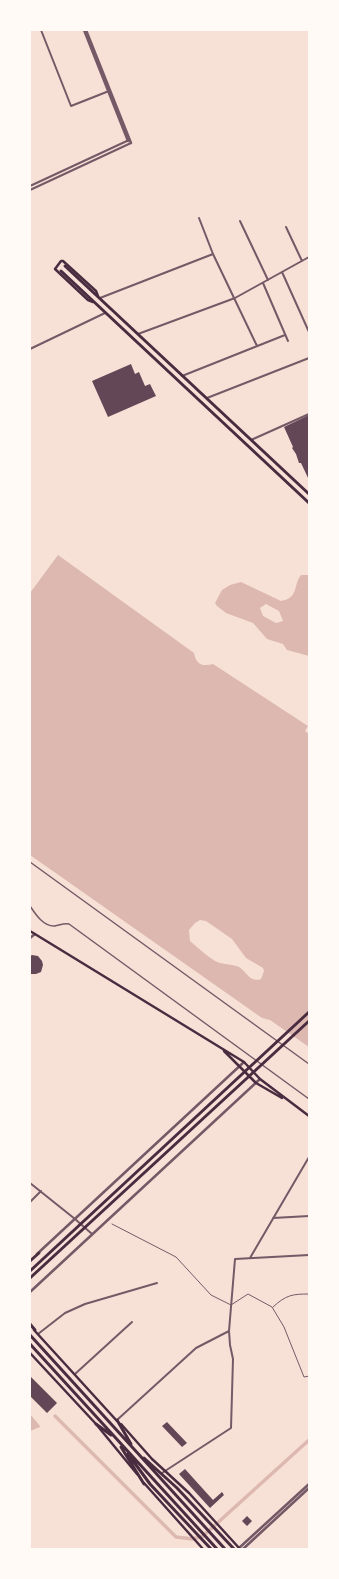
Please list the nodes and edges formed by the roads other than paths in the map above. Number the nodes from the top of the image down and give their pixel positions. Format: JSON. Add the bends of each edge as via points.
{"nodes":[{"id":1,"x":41,"y":30,"type":"edge"},
{"id":2,"x":85,"y":30,"type":"edge"},
{"id":3,"x":110,"y":91,"type":"junction"},
{"id":4,"x":130,"y":142,"type":"junction"},
{"id":5,"x":30,"y":186,"type":"edge"},
{"id":6,"x":30,"y":190,"type":"edge"},
{"id":7,"x":199,"y":218,"type":"dead end"},
{"id":8,"x":240,"y":221,"type":"dead end"},
{"id":9,"x":286,"y":227,"type":"dead end"},
{"id":10,"x":213,"y":254,"type":"junction"},
{"id":11,"x":309,"y":257,"type":"edge"},
{"id":12,"x":302,"y":261,"type":"junction"},
{"id":13,"x":65,"y":266,"type":"dead end"},
{"id":14,"x":61,"y":271,"type":"dead end"},
{"id":15,"x":282,"y":272,"type":"junction"},
{"id":16,"x":268,"y":280,"type":"junction"},
{"id":17,"x":263,"y":283,"type":"junction"},
{"id":18,"x":100,"y":298,"type":"junction"},
{"id":19,"x":235,"y":298,"type":"junction"},
{"id":20,"x":96,"y":303,"type":"junction"},
{"id":21,"x":106,"y":312,"type":"junction"},
{"id":22,"x":309,"y":332,"type":"edge"},
{"id":23,"x":138,"y":334,"type":"junction"},
{"id":24,"x":285,"y":335,"type":"junction"},
{"id":25,"x":288,"y":341,"type":"dead end"},
{"id":26,"x":257,"y":346,"type":"junction"},
{"id":27,"x":30,"y":349,"type":"edge"},
{"id":28,"x":309,"y":358,"type":"edge"},
{"id":29,"x":182,"y":376,"type":"junction"},
{"id":30,"x":207,"y":398,"type":"junction"},
{"id":31,"x":309,"y":414,"type":"edge"},
{"id":32,"x":234,"y":423,"type":"junction"},
{"id":33,"x":229,"y":428,"type":"junction"},
{"id":34,"x":251,"y":440,"type":"junction"},
{"id":35,"x":309,"y":494,"type":"edge"},
{"id":36,"x":309,"y":503,"type":"edge"},
{"id":37,"x":30,"y":862,"type":"edge"},
{"id":38,"x":30,"y":906,"type":"edge"},
{"id":39,"x":30,"y":930,"type":"edge"},
{"id":40,"x":35,"y":934,"type":"junction"},
{"id":41,"x":30,"y":938,"type":"edge"},
{"id":42,"x":309,"y":1012,"type":"edge"},
{"id":43,"x":309,"y":1021,"type":"edge"},
{"id":44,"x":220,"y":1047,"type":"junction"},
{"id":45,"x":244,"y":1062,"type":"junction"},
{"id":46,"x":309,"y":1064,"type":"edge"},
{"id":47,"x":240,"y":1066,"type":"junction"},
{"id":48,"x":260,"y":1079,"type":"junction"},
{"id":49,"x":256,"y":1083,"type":"junction"},
{"id":50,"x":309,"y":1099,"type":"edge"},
{"id":51,"x":291,"y":1103,"type":"junction"},
{"id":52,"x":309,"y":1116,"type":"edge"},
{"id":53,"x":309,"y":1157,"type":"edge"},
{"id":54,"x":30,"y":1183,"type":"edge"},
{"id":55,"x":40,"y":1190,"type":"junction"},
{"id":56,"x":30,"y":1202,"type":"edge"},
{"id":57,"x":309,"y":1216,"type":"edge"},
{"id":58,"x":273,"y":1218,"type":"junction"},
{"id":59,"x":76,"y":1219,"type":"junction"},
{"id":60,"x":112,"y":1224,"type":"dead end"},
{"id":61,"x":92,"y":1234,"type":"junction"},
{"id":62,"x":39,"y":1253,"type":"joint"},
{"id":63,"x":309,"y":1255,"type":"edge"},
{"id":64,"x":250,"y":1258,"type":"junction"},
{"id":65,"x":30,"y":1260,"type":"edge"},
{"id":66,"x":30,"y":1271,"type":"edge"},
{"id":67,"x":30,"y":1278,"type":"edge"},
{"id":68,"x":157,"y":1283,"type":"dead end"},
{"id":69,"x":30,"y":1292,"type":"edge"},
{"id":70,"x":309,"y":1294,"type":"edge"},
{"id":71,"x":231,"y":1306,"type":"junction"},
{"id":72,"x":272,"y":1308,"type":"junction"},
{"id":73,"x":132,"y":1322,"type":"dead end"},
{"id":74,"x":30,"y":1325,"type":"edge"},
{"id":75,"x":35,"y":1330,"type":"joint"},
{"id":76,"x":229,"y":1331,"type":"junction"},
{"id":77,"x":38,"y":1334,"type":"junction"},
{"id":78,"x":30,"y":1335,"type":"edge"},
{"id":79,"x":30,"y":1344,"type":"edge"},
{"id":80,"x":30,"y":1354,"type":"edge"},
{"id":81,"x":75,"y":1374,"type":"junction"},
{"id":82,"x":309,"y":1376,"type":"edge"},
{"id":83,"x":117,"y":1420,"type":"junction"},
{"id":84,"x":96,"y":1424,"type":"junction"},
{"id":85,"x":117,"y":1440,"type":"junction"},
{"id":86,"x":135,"y":1450,"type":"junction"},
{"id":87,"x":163,"y":1472,"type":"junction"},
{"id":88,"x":144,"y":1484,"type":"junction"},
{"id":89,"x":309,"y":1484,"type":"edge"},
{"id":90,"x":309,"y":1488,"type":"edge"},
{"id":91,"x":203,"y":1549,"type":"edge"},
{"id":92,"x":211,"y":1549,"type":"edge"},
{"id":93,"x":217,"y":1549,"type":"edge"},
{"id":94,"x":226,"y":1549,"type":"edge"},
{"id":95,"x":234,"y":1549,"type":"edge"},
{"id":96,"x":241,"y":1549,"type":"edge"}],
"edges":[{"from":1,"to":3,"type":"street","via":[[71,106]]},
{"from":2,"to":3,"type":"street"},
{"from":3,"to":4,"type":"street"},
{"from":4,"to":5,"type":"street"},
{"from":4,"to":6,"type":"street"},
{"from":7,"to":10,"type":"street"},
{"from":8,"to":16,"type":"street"},
{"from":9,"to":12,"type":"street"},
{"from":10,"to":18,"type":"street"},
{"from":10,"to":19,"type":"street"},
{"from":11,"to":12,"type":"street"},
{"from":12,"to":15,"type":"street"},
{"from":13,"to":18,"type":"main road"},
{"from":14,"to":20,"type":"main road"},
{"from":15,"to":16,"type":"street"},
{"from":15,"to":22,"type":"street"},
{"from":16,"to":17,"type":"street"},
{"from":17,"to":19,"type":"street"},
{"from":17,"to":24,"type":"street"},
{"from":18,"to":20,"type":"main road","via":[[96,291],[63,261],[55,267],[88,300]]},
{"from":18,"to":21,"type":"main road"},
{"from":18,"to":23,"type":"main road"},
{"from":19,"to":23,"type":"street"},
{"from":19,"to":26,"type":"street"},
{"from":20,"to":21,"type":"main road"},
{"from":21,"to":27,"type":"street"},
{"from":21,"to":33,"type":"main road"},
{"from":23,"to":29,"type":"main road"},
{"from":24,"to":25,"type":"street"},
{"from":24,"to":26,"type":"street"},
{"from":26,"to":29,"type":"street"},
{"from":28,"to":30,"type":"street"},
{"from":29,"to":30,"type":"main road"},
{"from":30,"to":32,"type":"main road"},
{"from":31,"to":34,"type":"street"},
{"from":32,"to":33,"type":"main road"},
{"from":32,"to":34,"type":"main road"},
{"from":33,"to":36,"type":"main road"},
{"from":34,"to":35,"type":"main road"},
{"from":37,"to":46,"type":"street"},
{"from":38,"to":50,"type":"street","via":[[47,925],[69,924]]},
{"from":39,"to":40,"type":"main road"},
{"from":40,"to":41,"type":"street"},
{"from":40,"to":44,"type":"main road"},
{"from":42,"to":66,"type":"main road"},
{"from":43,"to":67,"type":"main road"},
{"from":44,"to":45,"type":"main road"},
{"from":44,"to":47,"type":"main road"},
{"from":45,"to":47,"type":"street"},
{"from":45,"to":48,"type":"main road"},
{"from":47,"to":49,"type":"main road"},
{"from":47,"to":59,"type":"street"},
{"from":48,"to":49,"type":"street"},
{"from":48,"to":51,"type":"main road"},
{"from":49,"to":51,"type":"main road"},
{"from":49,"to":61,"type":"street"},
{"from":51,"to":52,"type":"main road"},
{"from":53,"to":58,"type":"street"},
{"from":54,"to":55,"type":"street"},
{"from":55,"to":56,"type":"street"},
{"from":55,"to":59,"type":"street"},
{"from":57,"to":58,"type":"street"},
{"from":58,"to":64,"type":"street"},
{"from":59,"to":61,"type":"street"},
{"from":59,"to":62,"type":"street"},
{"from":60,"to":71,"type":"lane","via":[[176,1257],[211,1295]]},
{"from":61,"to":69,"type":"street"},
{"from":62,"to":65,"type":"main road"},
{"from":63,"to":64,"type":"street"},
{"from":64,"to":71,"type":"street","via":[[234,1259]]},
{"from":68,"to":77,"type":"street","via":[[85,1304],[65,1313]]},
{"from":70,"to":72,"type":"lane","via":[[295,1294],[283,1298]]},
{"from":71,"to":72,"type":"lane","via":[[248,1294]]},
{"from":71,"to":76,"type":"street"},
{"from":72,"to":82,"type":"lane","via":[[284,1327],[304,1377]]},
{"from":73,"to":81,"type":"street"},
{"from":74,"to":75,"type":"main road"},
{"from":75,"to":77,"type":"main road"},
{"from":76,"to":83,"type":"street","via":[[196,1348]]},
{"from":76,"to":87,"type":"street","via":[[233,1364],[231,1428]]},
{"from":77,"to":81,"type":"main road"},
{"from":78,"to":86,"type":"main road"},
{"from":79,"to":85,"type":"main road"},
{"from":80,"to":84,"type":"main road"},
{"from":81,"to":83,"type":"main road"},
{"from":83,"to":86,"type":"main road"},
{"from":83,"to":87,"type":"main road"},
{"from":84,"to":85,"type":"main road"},
{"from":84,"to":88,"type":"main road"},
{"from":85,"to":88,"type":"main road"},
{"from":85,"to":92,"type":"main road","via":[[150,1484]]},
{"from":85,"to":93,"type":"main road"},
{"from":86,"to":87,"type":"main road"},
{"from":86,"to":94,"type":"main road"},
{"from":87,"to":95,"type":"main road"},
{"from":87,"to":96,"type":"main road","via":[[189,1493]]},
{"from":88,"to":91,"type":"main road"},
{"from":89,"to":96,"type":"street"},
{"from":90,"to":96,"type":"street"}]}
